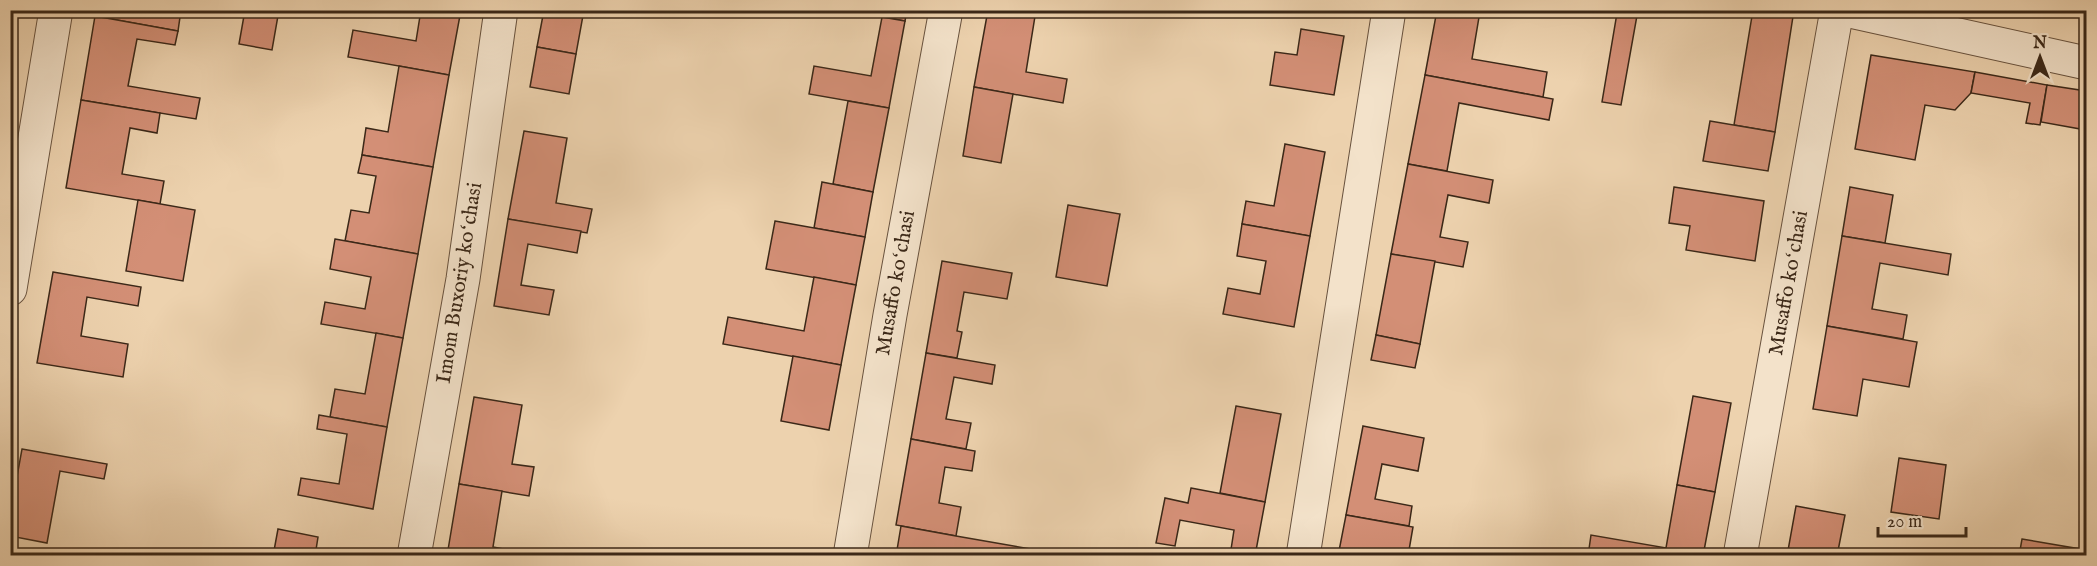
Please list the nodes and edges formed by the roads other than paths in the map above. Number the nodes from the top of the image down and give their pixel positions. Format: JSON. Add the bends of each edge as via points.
{"nodes":[{"id":1,"x":56,"y":10,"type":"edge"},
{"id":2,"x":501,"y":10,"type":"edge"},
{"id":3,"x":946,"y":10,"type":"edge"},
{"id":4,"x":1389,"y":10,"type":"edge"},
{"id":5,"x":1837,"y":10,"type":"edge"},
{"id":6,"x":1845,"y":10,"type":"edge"},
{"id":7,"x":2086,"y":63,"type":"edge"},
{"id":8,"x":10,"y":289,"type":"edge"},
{"id":9,"x":414,"y":555,"type":"edge"},
{"id":10,"x":850,"y":555,"type":"edge"},
{"id":11,"x":1304,"y":555,"type":"edge"},
{"id":12,"x":1740,"y":555,"type":"edge"}],
"edges":[{"from":1,"to":8,"type":"street"},
{"from":2,"to":9,"type":"street","name":"Imom Buxoriy koʻchasi","via":[[463,279]]},
{"from":3,"to":10,"type":"street","name":"Musaffo koʻchasi"},
{"from":4,"to":11,"type":"street"},
{"from":5,"to":12,"type":"street","name":"Musaffo koʻchasi"},
{"from":6,"to":7,"type":"street"}]}
